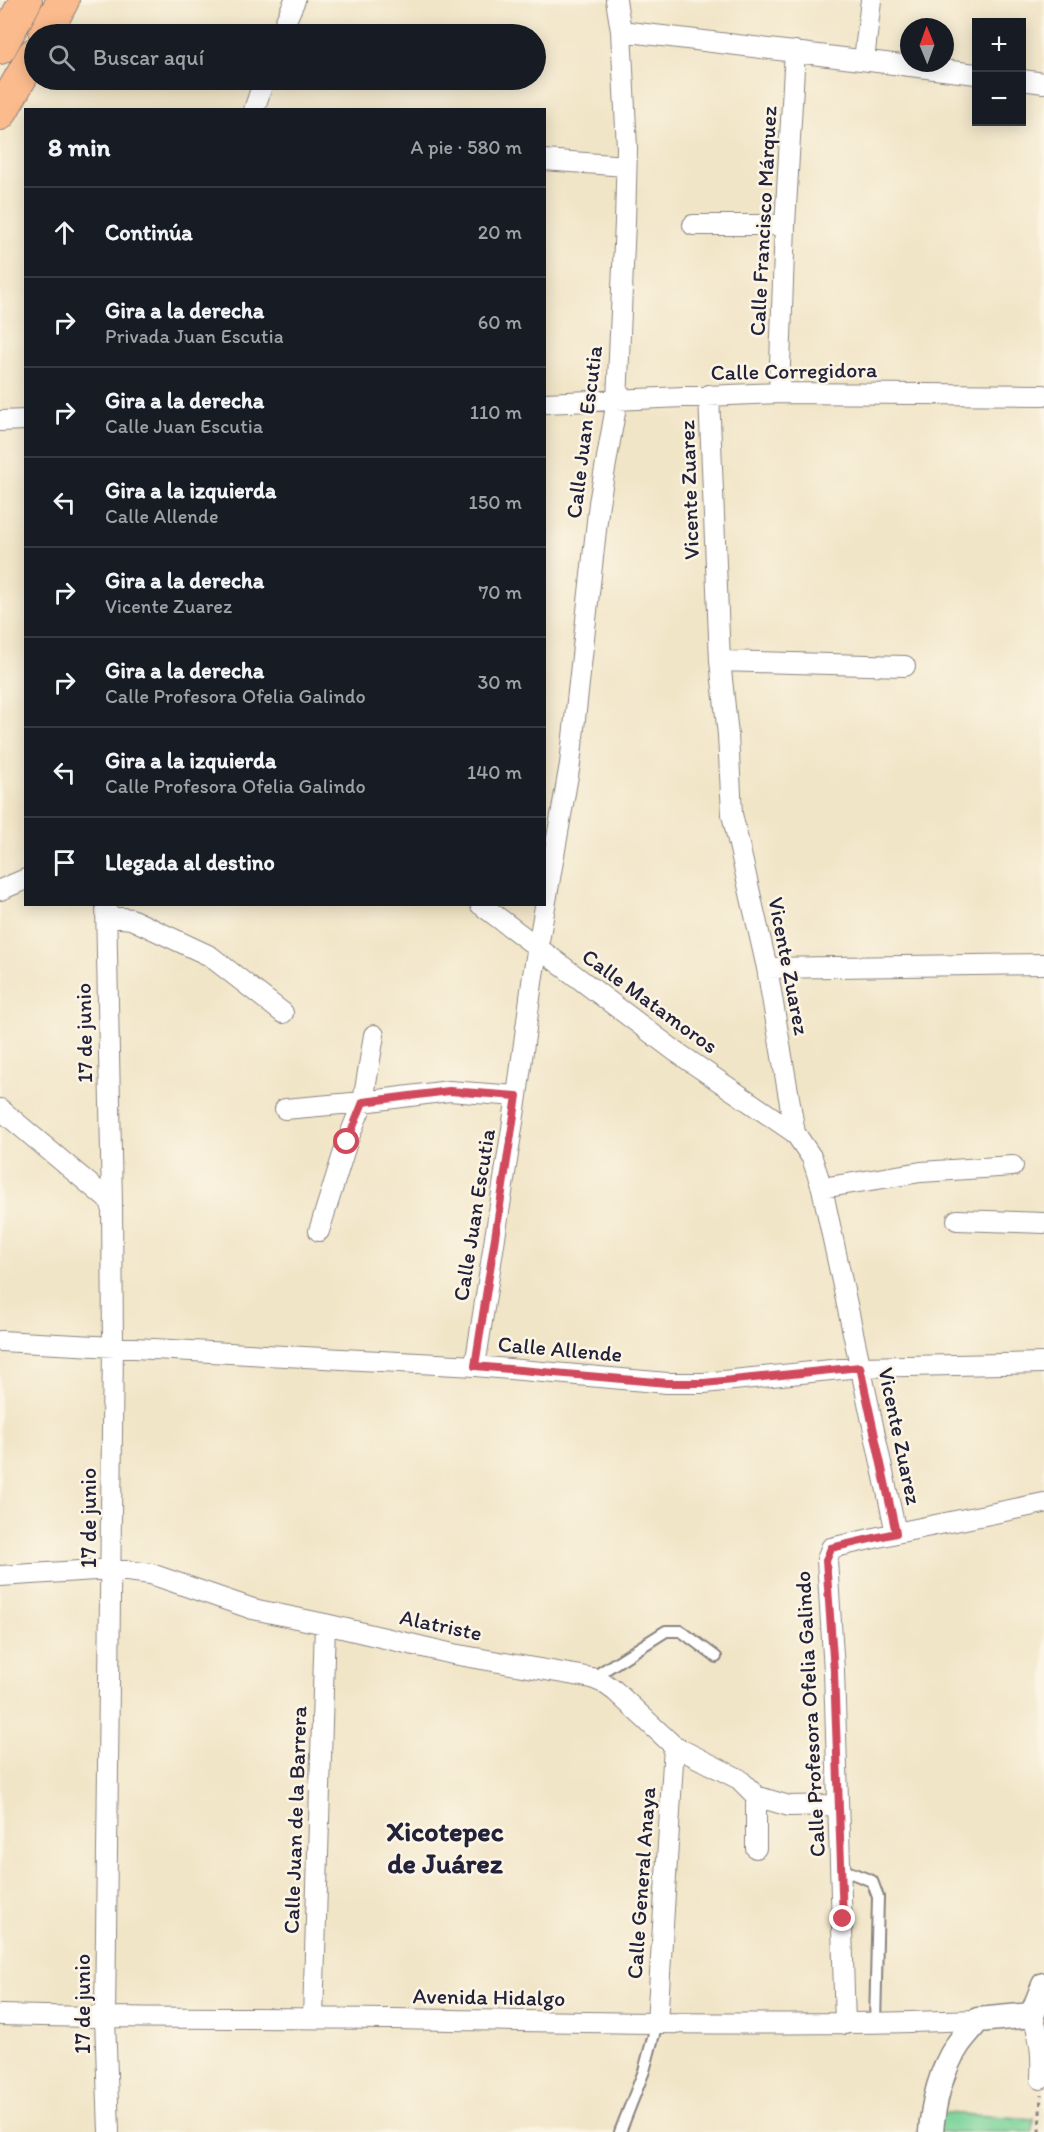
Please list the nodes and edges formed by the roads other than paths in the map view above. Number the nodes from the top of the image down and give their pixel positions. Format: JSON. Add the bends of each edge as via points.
{"nodes":[{"id":1,"x":26,"y":0,"type":"edge"},
{"id":2,"x":63,"y":0,"type":"edge"},
{"id":3,"x":295,"y":0,"type":"edge"},
{"id":4,"x":616,"y":0,"type":"edge"},
{"id":5,"x":871,"y":0,"type":"edge"},
{"id":6,"x":50,"y":24,"type":"edge"},
{"id":7,"x":284,"y":24,"type":"edge"},
{"id":8,"x":621,"y":31,"type":"junction"},
{"id":9,"x":0,"y":48,"type":"edge"},
{"id":10,"x":795,"y":51,"type":"junction"},
{"id":11,"x":864,"y":60,"type":"junction"},
{"id":12,"x":24,"y":72,"type":"edge"},
{"id":13,"x":972,"y":74,"type":"edge"},
{"id":14,"x":1026,"y":81,"type":"edge"},
{"id":15,"x":1044,"y":83,"type":"edge"},
{"id":16,"x":261,"y":90,"type":"edge"},
{"id":17,"x":255,"y":108,"type":"edge"},
{"id":18,"x":0,"y":114,"type":"edge"},
{"id":19,"x":546,"y":160,"type":"edge"},
{"id":20,"x":626,"y":166,"type":"junction"},
{"id":21,"x":693,"y":225,"type":"dead end"},
{"id":22,"x":785,"y":225,"type":"junction"},
{"id":23,"x":779,"y":393,"type":"junction"},
{"id":24,"x":709,"y":395,"type":"junction"},
{"id":25,"x":1044,"y":395,"type":"edge"},
{"id":26,"x":617,"y":401,"type":"junction"},
{"id":27,"x":546,"y":403,"type":"edge"},
{"id":28,"x":24,"y":420,"type":"edge"},
{"id":29,"x":0,"y":421,"type":"edge"},
{"id":30,"x":720,"y":661,"type":"junction"},
{"id":31,"x":905,"y":666,"type":"dead end"},
{"id":32,"x":24,"y":880,"type":"edge"},
{"id":33,"x":0,"y":891,"type":"edge"},
{"id":34,"x":546,"y":903,"type":"edge"},
{"id":35,"x":483,"y":906,"type":"edge"},
{"id":36,"x":545,"y":906,"type":"edge"},
{"id":37,"x":106,"y":910,"type":"edge"},
{"id":38,"x":538,"y":949,"type":"junction"},
{"id":39,"x":1044,"y":964,"type":"edge"},
{"id":40,"x":767,"y":968,"type":"junction"},
{"id":41,"x":283,"y":1014,"type":"dead end"},
{"id":42,"x":374,"y":1035,"type":"dead end"},
{"id":43,"x":517,"y":1096,"type":"junction"},
{"id":44,"x":363,"y":1102,"type":"junction"},
{"id":45,"x":0,"y":1109,"type":"edge"},
{"id":46,"x":285,"y":1109,"type":"dead end"},
{"id":47,"x":795,"y":1133,"type":"junction"},
{"id":48,"x":1013,"y":1166,"type":"dead end"},
{"id":49,"x":822,"y":1188,"type":"junction"},
{"id":50,"x":112,"y":1203,"type":"junction"},
{"id":51,"x":957,"y":1220,"type":"dead end"},
{"id":52,"x":1044,"y":1222,"type":"edge"},
{"id":53,"x":319,"y":1231,"type":"dead end"},
{"id":54,"x":0,"y":1341,"type":"edge"},
{"id":55,"x":113,"y":1347,"type":"junction"},
{"id":56,"x":1044,"y":1364,"type":"edge"},
{"id":57,"x":475,"y":1366,"type":"junction"},
{"id":58,"x":860,"y":1367,"type":"junction"},
{"id":59,"x":1044,"y":1503,"type":"edge"},
{"id":60,"x":896,"y":1533,"type":"junction"},
{"id":61,"x":111,"y":1569,"type":"junction"},
{"id":62,"x":0,"y":1576,"type":"edge"},
{"id":63,"x":325,"y":1624,"type":"junction"},
{"id":64,"x":716,"y":1657,"type":"dead end"},
{"id":65,"x":592,"y":1678,"type":"junction"},
{"id":66,"x":674,"y":1746,"type":"junction"},
{"id":67,"x":756,"y":1796,"type":"junction"},
{"id":68,"x":838,"y":1805,"type":"junction"},
{"id":69,"x":756,"y":1848,"type":"dead end"},
{"id":70,"x":841,"y":1869,"type":"junction"},
{"id":71,"x":1044,"y":1985,"type":"edge"},
{"id":72,"x":0,"y":2015,"type":"edge"},
{"id":73,"x":1032,"y":2015,"type":"junction"},
{"id":74,"x":105,"y":2018,"type":"junction"},
{"id":75,"x":313,"y":2018,"type":"junction"},
{"id":76,"x":978,"y":2020,"type":"junction"},
{"id":77,"x":657,"y":2023,"type":"junction"},
{"id":78,"x":845,"y":2024,"type":"junction"},
{"id":79,"x":875,"y":2024,"type":"junction"},
{"id":80,"x":1041,"y":2079,"type":"road end"},
{"id":81,"x":109,"y":2132,"type":"edge"},
{"id":82,"x":620,"y":2132,"type":"edge"},
{"id":83,"x":931,"y":2132,"type":"edge"}],
"edges":[{"from":1,"to":9,"type":"main road"},
{"from":2,"to":6,"type":"main road"},
{"from":3,"to":7,"type":"street"},
{"from":4,"to":8,"type":"street","name":"Calle Juan Escutia"},
{"from":5,"to":11,"type":"street"},
{"from":8,"to":10,"type":"street"},
{"from":8,"to":20,"type":"street","name":"Calle Juan Escutia"},
{"from":10,"to":11,"type":"street"},
{"from":10,"to":22,"type":"street","name":"Calle Francisco Márquez"},
{"from":11,"to":13,"type":"street"},
{"from":12,"to":18,"type":"main road"},
{"from":14,"to":15,"type":"street"},
{"from":16,"to":17,"type":"street"},
{"from":19,"to":20,"type":"street"},
{"from":20,"to":26,"type":"street","name":"Calle Juan Escutia"},
{"from":21,"to":22,"type":"street"},
{"from":22,"to":23,"type":"street","name":"Calle Francisco Márquez"},
{"from":23,"to":24,"type":"street","name":"Calle Corregidora"},
{"from":23,"to":25,"type":"street","name":"Calle Corregidora"},
{"from":24,"to":26,"type":"street","name":"Calle Corregidora"},
{"from":24,"to":30,"type":"street","name":"Vicente Zuarez"},
{"from":26,"to":27,"type":"street","name":"Calle Corregidora"},
{"from":26,"to":34,"type":"street","name":"Calle Juan Escutia","via":[[599,503],[570,764]]},
{"from":28,"to":29,"type":"street"},
{"from":30,"to":31,"type":"street"},
{"from":30,"to":40,"type":"street","name":"Vicente Zuarez","via":[[732,814]]},
{"from":32,"to":33,"type":"street"},
{"from":35,"to":38,"type":"street","name":"Calle Matamoros"},
{"from":36,"to":38,"type":"street","name":"Calle Juan Escutia"},
{"from":37,"to":41,"type":"street","via":[[210,956]]},
{"from":37,"to":50,"type":"street","name":"17 de junio"},
{"from":38,"to":43,"type":"street","name":"Calle Juan Escutia"},
{"from":38,"to":47,"type":"street","name":"Calle Matamoros","via":[[675,1051]]},
{"from":39,"to":40,"type":"street"},
{"from":40,"to":47,"type":"street","name":"Vicente Zuarez"},
{"from":42,"to":44,"type":"street"},
{"from":43,"to":44,"type":"street","via":[[449,1091]]},
{"from":43,"to":57,"type":"street","name":"Calle Juan Escutia"},
{"from":44,"to":46,"type":"street"},
{"from":44,"to":53,"type":"street"},
{"from":45,"to":50,"type":"street"},
{"from":47,"to":49,"type":"street","name":"Vicente Zuarez","via":[[812,1158]]},
{"from":48,"to":49,"type":"street","via":[[921,1172]]},
{"from":49,"to":58,"type":"street","name":"Vicente Zuarez"},
{"from":50,"to":55,"type":"street","name":"17 de junio"},
{"from":51,"to":52,"type":"street"},
{"from":54,"to":55,"type":"street","name":"Calle Allende"},
{"from":55,"to":57,"type":"street","name":"Calle Allende"},
{"from":55,"to":61,"type":"street","name":"17 de junio"},
{"from":56,"to":58,"type":"street","name":"Calle Allende"},
{"from":57,"to":58,"type":"street","name":"Calle Allende","via":[[667,1383],[704,1383]]},
{"from":58,"to":60,"type":"street","name":"Vicente Zuarez"},
{"from":59,"to":60,"type":"street","name":"Calle Profesora Ofelia Galindo"},
{"from":60,"to":68,"type":"street","name":"Calle Profesora Ofelia Galindo","via":[[831,1548],[826,1560]]},
{"from":61,"to":62,"type":"street","name":"Alatriste"},
{"from":61,"to":63,"type":"street","name":"Alatriste","via":[[151,1574],[253,1609]]},
{"from":61,"to":74,"type":"street","name":"17 de junio"},
{"from":63,"to":65,"type":"street","name":"Alatriste","via":[[453,1654]]},
{"from":63,"to":75,"type":"street","name":"Calle Juan de la Barrera"},
{"from":64,"to":65,"type":"lane","via":[[681,1631],[666,1630]]},
{"from":65,"to":66,"type":"street","name":"Alatriste","via":[[615,1691]]},
{"from":66,"to":67,"type":"street","name":"Alatriste","via":[[740,1779]]},
{"from":66,"to":77,"type":"street","name":"Calle General Anaya"},
{"from":67,"to":68,"type":"street","name":"Alatriste","via":[[789,1806]]},
{"from":67,"to":69,"type":"street"},
{"from":68,"to":70,"type":"street","name":"Calle Profesora Ofelia Galindo"},
{"from":70,"to":78,"type":"street","name":"Calle Profesora Ofelia Galindo"},
{"from":70,"to":79,"type":"lane","via":[[872,1881],[878,1897]]},
{"from":71,"to":73,"type":"street"},
{"from":72,"to":74,"type":"street","name":"Avenida Hidalgo"},
{"from":73,"to":76,"type":"street"},
{"from":73,"to":80,"type":"street","via":[[1042,2052]]},
{"from":74,"to":75,"type":"street","name":"Avenida Hidalgo"},
{"from":74,"to":81,"type":"street","name":"17 de junio"},
{"from":75,"to":77,"type":"street","name":"Avenida Hidalgo"},
{"from":76,"to":79,"type":"street","name":"Avenida Hidalgo"},
{"from":76,"to":83,"type":"street","via":[[956,2048],[941,2082]]},
{"from":77,"to":78,"type":"street","name":"Avenida Hidalgo"},
{"from":77,"to":82,"type":"lane","via":[[644,2071]]},
{"from":78,"to":79,"type":"street","name":"Avenida Hidalgo"}]}
